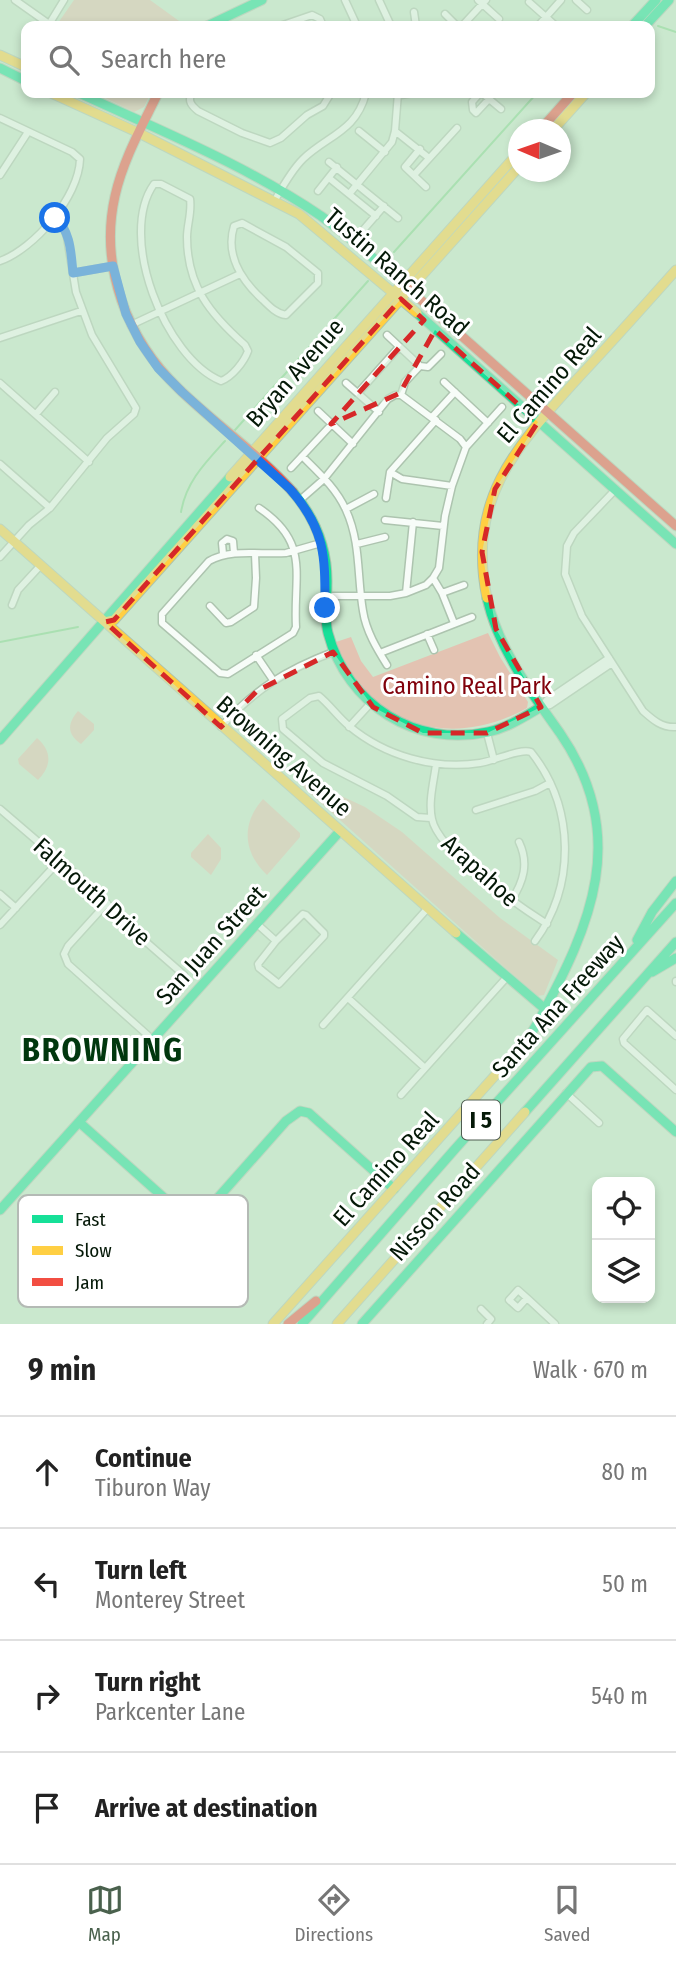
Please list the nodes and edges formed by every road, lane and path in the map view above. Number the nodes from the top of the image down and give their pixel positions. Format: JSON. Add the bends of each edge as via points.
{"nodes":[{"id":1,"x":15,"y":0,"type":"edge"},
{"id":2,"x":64,"y":0,"type":"edge"},
{"id":3,"x":262,"y":0,"type":"edge"},
{"id":4,"x":345,"y":0,"type":"edge"},
{"id":5,"x":381,"y":0,"type":"edge"},
{"id":6,"x":561,"y":0,"type":"edge"},
{"id":7,"x":576,"y":0,"type":"edge"},
{"id":8,"x":656,"y":0,"type":"edge"},
{"id":9,"x":668,"y":0,"type":"edge"},
{"id":10,"x":482,"y":1,"type":"edge"},
{"id":11,"x":529,"y":2,"type":"dead end"},
{"id":12,"x":587,"y":10,"type":"dead end"},
{"id":13,"x":414,"y":12,"type":"dead end"},
{"id":14,"x":445,"y":14,"type":"dead end"},
{"id":15,"x":546,"y":18,"type":"junction"},
{"id":16,"x":499,"y":19,"type":"dead end"},
{"id":17,"x":43,"y":21,"type":"edge"},
{"id":18,"x":51,"y":21,"type":"edge"},
{"id":19,"x":218,"y":21,"type":"edge"},
{"id":20,"x":295,"y":21,"type":"edge"},
{"id":21,"x":321,"y":21,"type":"edge"},
{"id":22,"x":355,"y":21,"type":"edge"},
{"id":23,"x":389,"y":21,"type":"edge"},
{"id":24,"x":415,"y":21,"type":"edge"},
{"id":25,"x":454,"y":21,"type":"edge"},
{"id":26,"x":464,"y":21,"type":"edge"},
{"id":27,"x":543,"y":21,"type":"edge"},
{"id":28,"x":550,"y":21,"type":"edge"},
{"id":29,"x":637,"y":21,"type":"edge"},
{"id":30,"x":649,"y":21,"type":"edge"},
{"id":31,"x":0,"y":55,"type":"edge"},
{"id":32,"x":21,"y":65,"type":"edge"},
{"id":33,"x":0,"y":68,"type":"edge"},
{"id":34,"x":21,"y":78,"type":"edge"},
{"id":35,"x":64,"y":98,"type":"edge"},
{"id":36,"x":88,"y":98,"type":"edge"},
{"id":37,"x":156,"y":98,"type":"edge"},
{"id":38,"x":191,"y":98,"type":"edge"},
{"id":39,"x":328,"y":98,"type":"edge"},
{"id":40,"x":364,"y":98,"type":"edge"},
{"id":41,"x":398,"y":98,"type":"edge"},
{"id":42,"x":476,"y":98,"type":"edge"},
{"id":43,"x":569,"y":98,"type":"edge"},
{"id":44,"x":582,"y":98,"type":"edge"},
{"id":45,"x":489,"y":99,"type":"joint"},
{"id":46,"x":501,"y":109,"type":"dead end"},
{"id":47,"x":0,"y":118,"type":"edge"},
{"id":48,"x":550,"y":119,"type":"edge"},
{"id":49,"x":563,"y":119,"type":"edge"},
{"id":50,"x":141,"y":128,"type":"junction"},
{"id":51,"x":457,"y":128,"type":"dead end"},
{"id":52,"x":359,"y":131,"type":"dead end"},
{"id":53,"x":395,"y":131,"type":"junction"},
{"id":54,"x":28,"y":132,"type":"junction"},
{"id":55,"x":420,"y":149,"type":"junction"},
{"id":56,"x":385,"y":152,"type":"junction"},
{"id":57,"x":429,"y":158,"type":"junction"},
{"id":58,"x":329,"y":162,"type":"dead end"},
{"id":59,"x":508,"y":165,"type":"edge"},
{"id":60,"x":337,"y":167,"type":"junction"},
{"id":61,"x":0,"y":175,"type":"edge"},
{"id":62,"x":414,"y":175,"type":"junction"},
{"id":63,"x":329,"y":178,"type":"junction"},
{"id":64,"x":508,"y":180,"type":"edge"},
{"id":65,"x":358,"y":184,"type":"junction"},
{"id":66,"x":426,"y":187,"type":"dead end"},
{"id":67,"x":281,"y":190,"type":"junction"},
{"id":68,"x":318,"y":191,"type":"dead end"},
{"id":69,"x":349,"y":193,"type":"junction"},
{"id":70,"x":275,"y":200,"type":"junction"},
{"id":71,"x":384,"y":206,"type":"junction"},
{"id":72,"x":376,"y":216,"type":"junction"},
{"id":73,"x":55,"y":218,"type":"junction"},
{"id":74,"x":398,"y":218,"type":"dead end"},
{"id":75,"x":364,"y":229,"type":"dead end"},
{"id":76,"x":0,"y":261,"type":"edge"},
{"id":77,"x":113,"y":266,"type":"junction"},
{"id":78,"x":676,"y":270,"type":"edge"},
{"id":79,"x":73,"y":273,"type":"junction"},
{"id":80,"x":240,"y":274,"type":"junction"},
{"id":81,"x":402,"y":283,"type":"junction"},
{"id":82,"x":410,"y":290,"type":"junction"},
{"id":83,"x":199,"y":292,"type":"junction"},
{"id":84,"x":397,"y":296,"type":"junction"},
{"id":85,"x":82,"y":311,"type":"junction"},
{"id":86,"x":159,"y":311,"type":"junction"},
{"id":87,"x":131,"y":325,"type":"junction"},
{"id":88,"x":387,"y":335,"type":"dead end"},
{"id":89,"x":0,"y":338,"type":"edge"},
{"id":90,"x":399,"y":347,"type":"junction"},
{"id":91,"x":441,"y":354,"type":"dead end"},
{"id":92,"x":420,"y":366,"type":"junction"},
{"id":93,"x":444,"y":382,"type":"dead end"},
{"id":94,"x":0,"y":383,"type":"edge"},
{"id":95,"x":346,"y":383,"type":"dead end"},
{"id":96,"x":55,"y":392,"type":"dead end"},
{"id":97,"x":455,"y":392,"type":"junction"},
{"id":98,"x":358,"y":393,"type":"junction"},
{"id":99,"x":401,"y":395,"type":"junction"},
{"id":100,"x":502,"y":407,"type":"dead end"},
{"id":101,"x":318,"y":411,"type":"dead end"},
{"id":102,"x":379,"y":412,"type":"junction"},
{"id":103,"x":548,"y":412,"type":"junction"},
{"id":104,"x":36,"y":414,"type":"junction"},
{"id":105,"x":434,"y":419,"type":"junction"},
{"id":106,"x":538,"y":422,"type":"junction"},
{"id":107,"x":488,"y":423,"type":"junction"},
{"id":108,"x":332,"y":424,"type":"junction"},
{"id":109,"x":353,"y":444,"type":"junction"},
{"id":110,"x":466,"y":447,"type":"junction"},
{"id":111,"x":254,"y":456,"type":"junction"},
{"id":112,"x":302,"y":456,"type":"junction"},
{"id":113,"x":89,"y":462,"type":"junction"},
{"id":114,"x":0,"y":464,"type":"edge"},
{"id":115,"x":291,"y":468,"type":"dead end"},
{"id":116,"x":390,"y":472,"type":"junction"},
{"id":117,"x":324,"y":479,"type":"junction"},
{"id":118,"x":452,"y":486,"type":"junction"},
{"id":119,"x":615,"y":490,"type":"junction"},
{"id":120,"x":374,"y":494,"type":"dead end"},
{"id":121,"x":386,"y":498,"type":"dead end"},
{"id":122,"x":300,"y":500,"type":"junction"},
{"id":123,"x":50,"y":508,"type":"junction"},
{"id":124,"x":259,"y":508,"type":"dead end"},
{"id":125,"x":346,"y":509,"type":"junction"},
{"id":126,"x":385,"y":520,"type":"dead end"},
{"id":127,"x":413,"y":522,"type":"junction"},
{"id":128,"x":676,"y":525,"type":"edge"},
{"id":129,"x":443,"y":526,"type":"junction"},
{"id":130,"x":0,"y":529,"type":"edge"},
{"id":131,"x":667,"y":536,"type":"junction"},
{"id":132,"x":384,"y":537,"type":"dead end"},
{"id":133,"x":14,"y":542,"type":"junction"},
{"id":134,"x":321,"y":543,"type":"junction"},
{"id":135,"x":357,"y":544,"type":"junction"},
{"id":136,"x":676,"y":544,"type":"edge"},
{"id":137,"x":293,"y":551,"type":"junction"},
{"id":138,"x":234,"y":553,"type":"junction"},
{"id":139,"x":223,"y":554,"type":"junction"},
{"id":140,"x":255,"y":554,"type":"junction"},
{"id":141,"x":0,"y":557,"type":"edge"},
{"id":142,"x":41,"y":565,"type":"junction"},
{"id":143,"x":433,"y":578,"type":"junction"},
{"id":144,"x":464,"y":585,"type":"dead end"},
{"id":145,"x":405,"y":593,"type":"junction"},
{"id":146,"x":442,"y":593,"type":"junction"},
{"id":147,"x":361,"y":595,"type":"junction"},
{"id":148,"x":326,"y":596,"type":"junction"},
{"id":149,"x":12,"y":605,"type":"dead end"},
{"id":150,"x":210,"y":606,"type":"dead end"},
{"id":151,"x":472,"y":617,"type":"dead end"},
{"id":152,"x":105,"y":622,"type":"junction"},
{"id":153,"x":454,"y":623,"type":"junction"},
{"id":154,"x":427,"y":634,"type":"junction"},
{"id":155,"x":434,"y":650,"type":"dead end"},
{"id":156,"x":333,"y":652,"type":"junction"},
{"id":157,"x":380,"y":653,"type":"junction"},
{"id":158,"x":256,"y":655,"type":"junction"},
{"id":159,"x":611,"y":661,"type":"junction"},
{"id":160,"x":387,"y":665,"type":"dead end"},
{"id":161,"x":273,"y":680,"type":"junction"},
{"id":162,"x":370,"y":704,"type":"junction"},
{"id":163,"x":541,"y":707,"type":"junction"},
{"id":164,"x":221,"y":727,"type":"junction"},
{"id":165,"x":349,"y":727,"type":"junction"},
{"id":166,"x":676,"y":727,"type":"edge"},
{"id":167,"x":4,"y":728,"type":"edge"},
{"id":168,"x":487,"y":733,"type":"junction"},
{"id":169,"x":0,"y":740,"type":"edge"},
{"id":170,"x":494,"y":760,"type":"junction"},
{"id":171,"x":436,"y":764,"type":"junction"},
{"id":172,"x":550,"y":783,"type":"junction"},
{"id":173,"x":0,"y":809,"type":"edge"},
{"id":174,"x":476,"y":810,"type":"dead end"},
{"id":175,"x":431,"y":818,"type":"junction"},
{"id":176,"x":340,"y":831,"type":"junction"},
{"id":177,"x":519,"y":842,"type":"dead end"},
{"id":178,"x":60,"y":860,"type":"junction"},
{"id":179,"x":676,"y":881,"type":"edge"},
{"id":180,"x":0,"y":894,"type":"edge"},
{"id":181,"x":511,"y":901,"type":"junction"},
{"id":182,"x":107,"y":903,"type":"junction"},
{"id":183,"x":676,"y":903,"type":"edge"},
{"id":184,"x":16,"y":908,"type":"junction"},
{"id":185,"x":427,"y":909,"type":"junction"},
{"id":186,"x":256,"y":923,"type":"junction"},
{"id":187,"x":547,"y":924,"type":"junction"},
{"id":188,"x":0,"y":925,"type":"edge"},
{"id":189,"x":276,"y":941,"type":"junction"},
{"id":190,"x":535,"y":941,"type":"dead end"},
{"id":191,"x":676,"y":942,"type":"edge"},
{"id":192,"x":628,"y":957,"type":"junction"},
{"id":193,"x":676,"y":958,"type":"edge"},
{"id":194,"x":184,"y":975,"type":"dead end"},
{"id":195,"x":647,"y":975,"type":"junction"},
{"id":196,"x":507,"y":977,"type":"junction"},
{"id":197,"x":348,"y":998,"type":"junction"},
{"id":198,"x":545,"y":1009,"type":"junction"},
{"id":199,"x":323,"y":1025,"type":"dead end"},
{"id":200,"x":676,"y":1036,"type":"edge"},
{"id":201,"x":152,"y":1040,"type":"junction"},
{"id":202,"x":425,"y":1069,"type":"junction"},
{"id":203,"x":676,"y":1090,"type":"edge"},
{"id":204,"x":566,"y":1093,"type":"junction"},
{"id":205,"x":401,"y":1096,"type":"dead end"},
{"id":206,"x":79,"y":1122,"type":"junction"},
{"id":207,"x":599,"y":1123,"type":"dead end"},
{"id":208,"x":676,"y":1132,"type":"edge"},
{"id":209,"x":394,"y":1189,"type":"junction"},
{"id":210,"x":161,"y":1195,"type":"edge"},
{"id":211,"x":221,"y":1195,"type":"edge"},
{"id":212,"x":0,"y":1210,"type":"edge"},
{"id":213,"x":337,"y":1283,"type":"junction"},
{"id":214,"x":527,"y":1298,"type":"dead end"},
{"id":215,"x":481,"y":1309,"type":"dead end"},
{"id":216,"x":347,"y":1313,"type":"junction"},
{"id":217,"x":273,"y":1324,"type":"edge"},
{"id":218,"x":288,"y":1324,"type":"edge"},
{"id":219,"x":302,"y":1324,"type":"edge"},
{"id":220,"x":337,"y":1324,"type":"edge"},
{"id":221,"x":343,"y":1324,"type":"edge"},
{"id":222,"x":362,"y":1324,"type":"edge"},
{"id":223,"x":486,"y":1324,"type":"edge"},
{"id":224,"x":555,"y":1324,"type":"edge"}],
"edges":[{"from":1,"to":17,"type":"street"},
{"from":2,"to":18,"type":"street"},
{"from":3,"to":19,"type":"main road"},
{"from":4,"to":22,"type":"street"},
{"from":5,"to":23,"type":"street"},
{"from":6,"to":15,"type":"street"},
{"from":7,"to":12,"type":"street"},
{"from":8,"to":29,"type":"main road"},
{"from":9,"to":30,"type":"main road"},
{"from":10,"to":16,"type":"street"},
{"from":10,"to":26,"type":"street"},
{"from":11,"to":15,"type":"street"},
{"from":13,"to":24,"type":"street"},
{"from":14,"to":25,"type":"street"},
{"from":15,"to":27,"type":"street"},
{"from":15,"to":28,"type":"street"},
{"from":20,"to":21,"type":"street","via":[[312,15]]},
{"from":31,"to":32,"type":"main road"},
{"from":33,"to":34,"type":"main road"},
{"from":35,"to":50,"type":"main road","name":"Tustin Ranch Road"},
{"from":36,"to":50,"type":"main road","name":"Tustin Ranch Road"},
{"from":37,"to":50,"type":"main road"},
{"from":38,"to":39,"type":"street","via":[[198,111],[270,143]]},
{"from":40,"to":67,"type":"street","via":[[350,123],[305,157]]},
{"from":41,"to":53,"type":"street"},
{"from":42,"to":45,"type":"street","via":[[472,102],[476,113]]},
{"from":43,"to":48,"type":"main road"},
{"from":44,"to":49,"type":"main road"},
{"from":45,"to":46,"type":"street"},
{"from":47,"to":54,"type":"street"},
{"from":50,"to":67,"type":"main road","name":"Tustin Ranch Road"},
{"from":50,"to":70,"type":"main road","name":"Tustin Ranch Road"},
{"from":50,"to":77,"type":"main road","via":[[114,196]]},
{"from":51,"to":57,"type":"street"},
{"from":52,"to":56,"type":"street"},
{"from":53,"to":55,"type":"street"},
{"from":53,"to":56,"type":"street"},
{"from":54,"to":61,"type":"street"},
{"from":54,"to":73,"type":"street","via":[[80,159],[74,186]]},
{"from":55,"to":57,"type":"street"},
{"from":55,"to":62,"type":"street","via":[[405,167]]},
{"from":56,"to":65,"type":"street"},
{"from":57,"to":62,"type":"street"},
{"from":58,"to":60,"type":"street"},
{"from":59,"to":81,"type":"main road","name":"Bryan Avenue"},
{"from":60,"to":63,"type":"street"},
{"from":60,"to":65,"type":"street"},
{"from":62,"to":66,"type":"street"},
{"from":63,"to":68,"type":"street"},
{"from":63,"to":69,"type":"street"},
{"from":64,"to":82,"type":"main road","name":"Bryan Avenue"},
{"from":65,"to":69,"type":"street"},
{"from":65,"to":71,"type":"street"},
{"from":67,"to":70,"type":"street"},
{"from":67,"to":81,"type":"main road","name":"Tustin Ranch Road","via":[[331,222]]},
{"from":69,"to":72,"type":"street"},
{"from":70,"to":84,"type":"main road","name":"Tustin Ranch Road","via":[[320,229]]},
{"from":71,"to":72,"type":"street"},
{"from":71,"to":74,"type":"street"},
{"from":72,"to":75,"type":"street"},
{"from":73,"to":76,"type":"street","via":[[10,258]]},
{"from":73,"to":79,"type":"street","via":[[67,237]]},
{"from":77,"to":79,"type":"street"},
{"from":77,"to":87,"type":"main road"},
{"from":78,"to":103,"type":"main road","name":"El Camino Real"},
{"from":79,"to":85,"type":"street"},
{"from":80,"to":80,"type":"street","via":[[268,305],[286,315],[320,276],[286,247],[238,223],[232,229],[231,242]]},
{"from":80,"to":83,"type":"street"},
{"from":81,"to":82,"type":"main road","name":"Tustin Ranch Road"},
{"from":81,"to":84,"type":"main road","name":"Bryan Avenue"},
{"from":82,"to":84,"type":"main road","name":"Bryan Avenue"},
{"from":82,"to":103,"type":"main road","name":"Tustin Ranch Road"},
{"from":83,"to":86,"type":"street"},
{"from":83,"to":86,"type":"street","via":[[248,351],[227,379],[215,379],[184,349]]},
{"from":83,"to":86,"type":"street","via":[[187,250],[190,199],[154,184],[145,206],[142,240],[147,281]]},
{"from":84,"to":106,"type":"main road","name":"Tustin Ranch Road"},
{"from":84,"to":111,"type":"main road","name":"Bryan Avenue"},
{"from":85,"to":89,"type":"street"},
{"from":85,"to":113,"type":"street","via":[[104,360],[136,408]]},
{"from":86,"to":87,"type":"street"},
{"from":87,"to":111,"type":"main road","via":[[158,368]]},
{"from":88,"to":90,"type":"street"},
{"from":90,"to":92,"type":"street"},
{"from":90,"to":98,"type":"street"},
{"from":91,"to":92,"type":"street","via":[[428,367]]},
{"from":92,"to":99,"type":"street","via":[[405,382]]},
{"from":93,"to":97,"type":"street"},
{"from":94,"to":104,"type":"street"},
{"from":95,"to":98,"type":"street"},
{"from":96,"to":104,"type":"street"},
{"from":97,"to":105,"type":"street"},
{"from":97,"to":107,"type":"street"},
{"from":98,"to":102,"type":"street"},
{"from":99,"to":102,"type":"street","via":[[391,397]]},
{"from":99,"to":105,"type":"street"},
{"from":100,"to":107,"type":"street"},
{"from":101,"to":108,"type":"street"},
{"from":102,"to":109,"type":"street"},
{"from":103,"to":106,"type":"main road","name":"El Camino Real"},
{"from":103,"to":128,"type":"main road","name":"Tustin Ranch Road"},
{"from":104,"to":113,"type":"street"},
{"from":105,"to":110,"type":"street"},
{"from":105,"to":116,"type":"street"},
{"from":106,"to":119,"type":"main road","name":"Tustin Ranch Road"},
{"from":106,"to":163,"type":"main road","name":"El Camino Real","via":[[521,442],[495,489],[482,559],[496,629]]},
{"from":107,"to":110,"type":"street"},
{"from":108,"to":109,"type":"street"},
{"from":108,"to":112,"type":"street"},
{"from":109,"to":117,"type":"street"},
{"from":110,"to":118,"type":"street"},
{"from":111,"to":122,"type":"main road"},
{"from":111,"to":152,"type":"main road","name":"Bryan Avenue","via":[[108,613]]},
{"from":112,"to":115,"type":"street"},
{"from":112,"to":117,"type":"street"},
{"from":113,"to":123,"type":"street"},
{"from":114,"to":123,"type":"street"},
{"from":116,"to":118,"type":"street","via":[[402,480]]},
{"from":116,"to":121,"type":"street"},
{"from":117,"to":122,"type":"street"},
{"from":117,"to":125,"type":"street"},
{"from":118,"to":129,"type":"street"},
{"from":119,"to":131,"type":"main road","name":"Tustin Ranch Road"},
{"from":119,"to":159,"type":"street","via":[[574,533],[564,561],[575,602]]},
{"from":120,"to":125,"type":"street"},
{"from":122,"to":134,"type":"main road"},
{"from":123,"to":133,"type":"street"},
{"from":124,"to":137,"type":"street","via":[[281,524]]},
{"from":125,"to":135,"type":"street"},
{"from":126,"to":127,"type":"street"},
{"from":127,"to":129,"type":"street"},
{"from":127,"to":145,"type":"street"},
{"from":128,"to":131,"type":"main road"},
{"from":129,"to":143,"type":"street","via":[[439,568]]},
{"from":130,"to":133,"type":"main road","name":"Browning Avenue"},
{"from":131,"to":136,"type":"main road","name":"Tustin Ranch Road"},
{"from":132,"to":135,"type":"street"},
{"from":133,"to":141,"type":"street"},
{"from":133,"to":142,"type":"main road","name":"Browning Avenue"},
{"from":134,"to":137,"type":"street"},
{"from":134,"to":148,"type":"main road"},
{"from":135,"to":147,"type":"street"},
{"from":137,"to":140,"type":"street"},
{"from":137,"to":158,"type":"street","via":[[298,583],[295,631]]},
{"from":138,"to":139,"type":"street"},
{"from":138,"to":139,"type":"street","via":[[233,541],[227,539],[222,543]]},
{"from":138,"to":140,"type":"street"},
{"from":139,"to":158,"type":"street","via":[[209,561],[160,618],[223,674]]},
{"from":140,"to":150,"type":"street","via":[[254,607],[226,623]]},
{"from":142,"to":149,"type":"street"},
{"from":142,"to":152,"type":"main road","name":"Browning Avenue"},
{"from":143,"to":145,"type":"street"},
{"from":143,"to":146,"type":"street"},
{"from":144,"to":146,"type":"street"},
{"from":145,"to":147,"type":"street"},
{"from":146,"to":153,"type":"street"},
{"from":147,"to":148,"type":"street"},
{"from":147,"to":157,"type":"street","via":[[363,616]]},
{"from":148,"to":156,"type":"main road"},
{"from":151,"to":153,"type":"street"},
{"from":152,"to":164,"type":"main road","name":"Browning Avenue"},
{"from":152,"to":167,"type":"main road","name":"Bryan Avenue"},
{"from":153,"to":154,"type":"street"},
{"from":154,"to":155,"type":"street"},
{"from":154,"to":157,"type":"street"},
{"from":156,"to":161,"type":"street"},
{"from":156,"to":162,"type":"main road","via":[[350,682]]},
{"from":157,"to":160,"type":"street"},
{"from":158,"to":161,"type":"street"},
{"from":159,"to":163,"type":"street"},
{"from":159,"to":166,"type":"street","via":[[643,711],[654,721]]},
{"from":161,"to":164,"type":"street"},
{"from":162,"to":165,"type":"street"},
{"from":162,"to":168,"type":"main road","via":[[397,723],[423,733],[454,737]]},
{"from":163,"to":168,"type":"main road"},
{"from":163,"to":198,"type":"main road","name":"El Camino Real","via":[[586,779],[600,842],[590,908]]},
{"from":164,"to":176,"type":"main road","name":"Browning Avenue"},
{"from":165,"to":171,"type":"street","via":[[385,749]]},
{"from":165,"to":175,"type":"street","via":[[319,696],[281,721],[283,729],[323,763],[417,817]]},
{"from":167,"to":169,"type":"main road","name":"Bryan Avenue"},
{"from":168,"to":170,"type":"street"},
{"from":170,"to":171,"type":"street"},
{"from":170,"to":172,"type":"street","via":[[529,751]]},
{"from":171,"to":175,"type":"street","name":"Arapahoe"},
{"from":172,"to":174,"type":"street"},
{"from":172,"to":187,"type":"street","via":[[563,819],[566,854]]},
{"from":173,"to":178,"type":"street","name":"Falmouth Drive"},
{"from":175,"to":181,"type":"street","name":"Arapahoe","via":[[442,840]]},
{"from":176,"to":185,"type":"main road","name":"Browning Avenue"},
{"from":176,"to":186,"type":"main road","name":"San Juan Street"},
{"from":177,"to":181,"type":"street","via":[[524,873]]},
{"from":178,"to":182,"type":"street","name":"Falmouth Drive"},
{"from":178,"to":184,"type":"street"},
{"from":179,"to":192,"type":"main road","via":[[652,912]]},
{"from":180,"to":184,"type":"street"},
{"from":181,"to":187,"type":"street","name":"Arapahoe"},
{"from":182,"to":194,"type":"street","name":"Falmouth Drive"},
{"from":182,"to":201,"type":"street","via":[[64,954],[68,964]]},
{"from":183,"to":192,"type":"main road","name":"Santa Ana Freeway","number":"I 5"},
{"from":184,"to":188,"type":"street"},
{"from":185,"to":196,"type":"main road","name":"Browning Avenue"},
{"from":185,"to":197,"type":"street"},
{"from":186,"to":189,"type":"street"},
{"from":186,"to":201,"type":"main road","name":"San Juan Street"},
{"from":187,"to":190,"type":"street"},
{"from":189,"to":189,"type":"street","via":[[303,914],[324,933],[279,984],[258,964]]},
{"from":191,"to":195,"type":"main road","name":"Santa Ana Freeway","number":"I 5"},
{"from":192,"to":213,"type":"main road","name":"Santa Ana Freeway","number":"I 5"},
{"from":193,"to":195,"type":"main road"},
{"from":195,"to":216,"type":"main road","name":"Santa Ana Freeway","number":"I 5"},
{"from":196,"to":198,"type":"main road","name":"Browning Avenue"},
{"from":196,"to":202,"type":"street"},
{"from":197,"to":199,"type":"street"},
{"from":197,"to":202,"type":"street"},
{"from":198,"to":209,"type":"main road","name":"El Camino Real","via":[[529,1037]]},
{"from":200,"to":203,"type":"street","via":[[647,1010],[623,1039]]},
{"from":201,"to":206,"type":"main road","name":"San Juan Street"},
{"from":202,"to":205,"type":"street"},
{"from":204,"to":207,"type":"street"},
{"from":204,"to":208,"type":"main road","name":"Nisson Road","via":[[596,1065]]},
{"from":204,"to":222,"type":"main road","name":"Nisson Road"},
{"from":206,"to":210,"type":"main road"},
{"from":206,"to":212,"type":"main road","name":"San Juan Street"},
{"from":209,"to":211,"type":"main road","via":[[309,1113],[300,1111]]},
{"from":209,"to":217,"type":"main road","name":"El Camino Real"},
{"from":213,"to":218,"type":"main road"},
{"from":213,"to":219,"type":"main road","name":"Santa Ana Freeway","number":"I 5"},
{"from":214,"to":224,"type":"street"},
{"from":215,"to":223,"type":"street","via":[[491,1319]]},
{"from":216,"to":220,"type":"main road","name":"Santa Ana Freeway","number":"I 5"},
{"from":216,"to":221,"type":"main road"}]}
